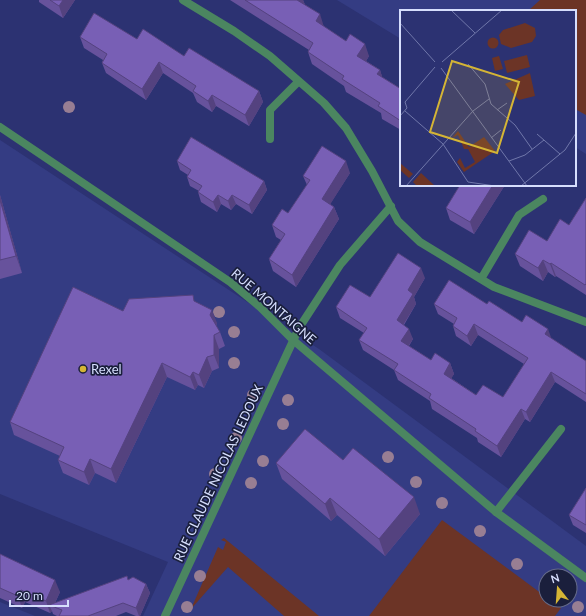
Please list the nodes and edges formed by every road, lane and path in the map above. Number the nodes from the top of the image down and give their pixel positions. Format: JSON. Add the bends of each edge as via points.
{"nodes":[{"id":1,"x":183,"y":0,"type":"edge"},
{"id":2,"x":298,"y":82,"type":"junction"},
{"id":3,"x":0,"y":127,"type":"edge"},
{"id":4,"x":270,"y":139,"type":"dead end"},
{"id":5,"x":542,"y":199,"type":"dead end"},
{"id":6,"x":391,"y":206,"type":"junction"},
{"id":7,"x":481,"y":279,"type":"junction"},
{"id":8,"x":586,"y":322,"type":"edge"},
{"id":9,"x":293,"y":340,"type":"junction"},
{"id":10,"x":561,"y":428,"type":"dead end"},
{"id":11,"x":496,"y":512,"type":"junction"},
{"id":12,"x":586,"y":578,"type":"edge"},
{"id":13,"x":165,"y":616,"type":"edge"}],
"edges":[{"from":1,"to":2,"type":"street","via":[[270,56]]},
{"from":2,"to":4,"type":"street","via":[[270,110]]},
{"from":2,"to":6,"type":"street","via":[[324,103],[346,128]]},
{"from":3,"to":9,"type":"street","name":"RUE MONTAIGNE","via":[[230,282]]},
{"from":5,"to":7,"type":"street","via":[[519,215]]},
{"from":6,"to":7,"type":"street","via":[[398,221],[420,242]]},
{"from":6,"to":9,"type":"street","name":"RUE CLAUDE NICOLAS LEDOUX","via":[[340,265]]},
{"from":7,"to":8,"type":"street","via":[[494,287]]},
{"from":9,"to":11,"type":"street","name":"RUE MONTAIGNE"},
{"from":9,"to":13,"type":"street","name":"RUE CLAUDE NICOLAS LEDOUX"},
{"from":10,"to":11,"type":"street"},
{"from":11,"to":12,"type":"street","name":"RUE MONTAIGNE"}]}
